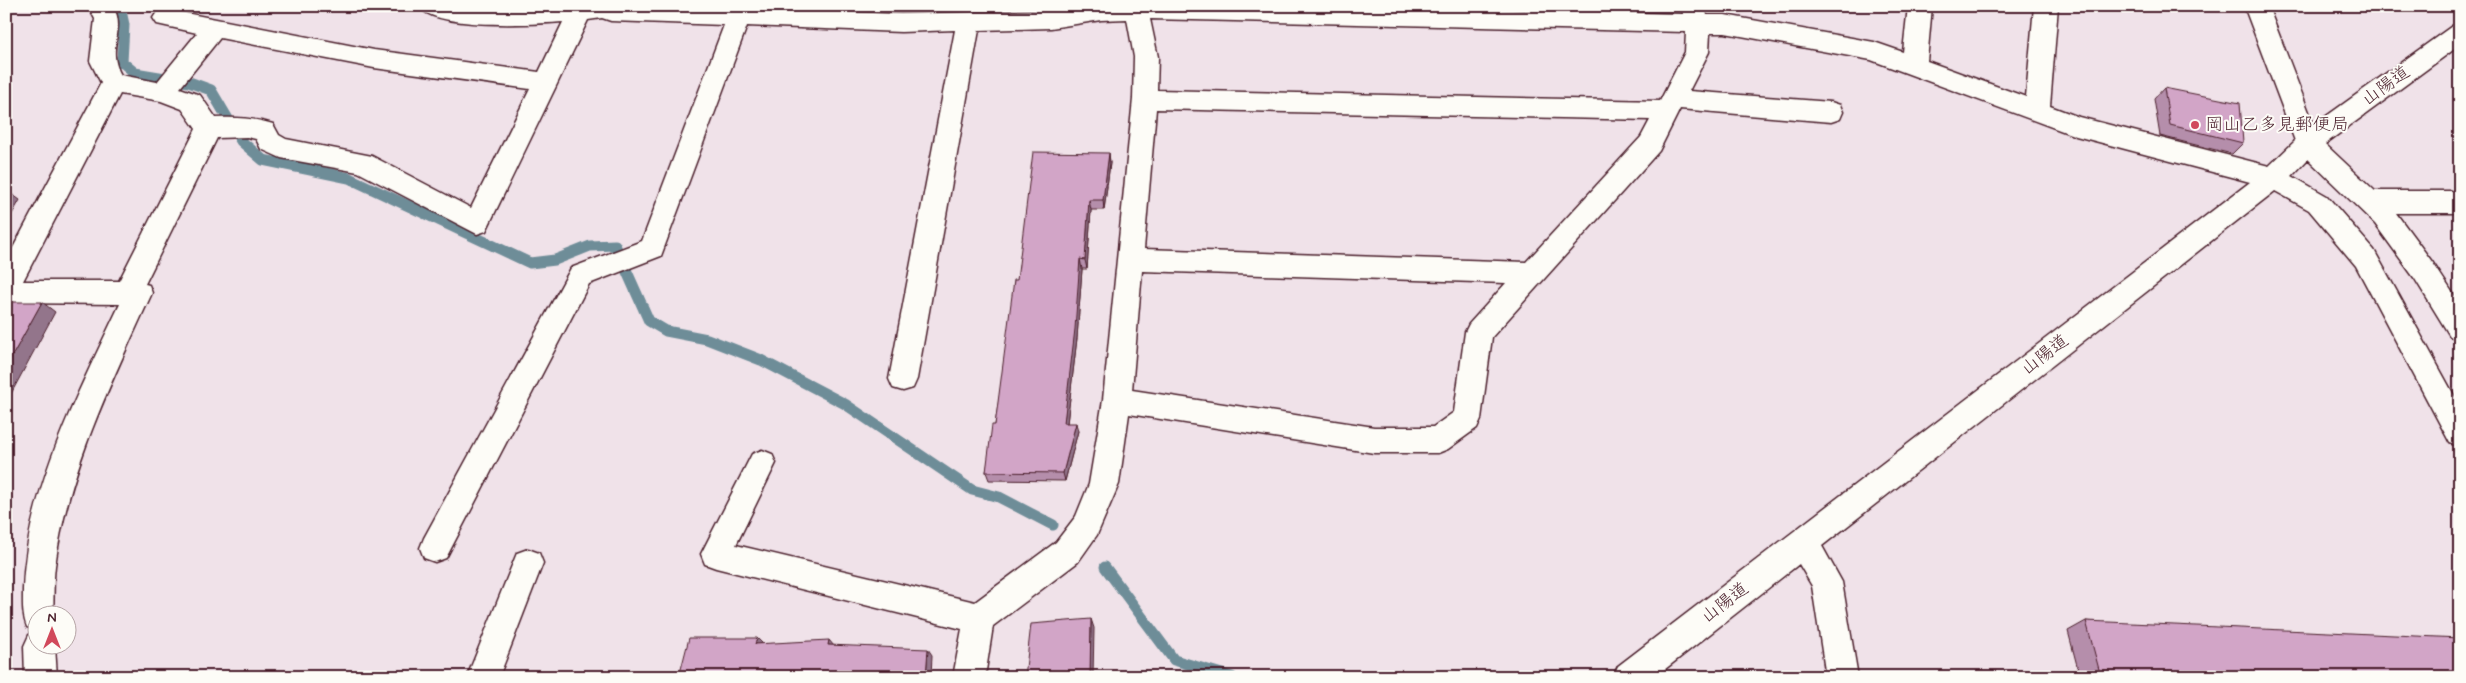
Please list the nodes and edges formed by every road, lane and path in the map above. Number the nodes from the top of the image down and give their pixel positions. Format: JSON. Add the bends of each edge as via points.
{"nodes":[{"id":1,"x":100,"y":6,"type":"edge"},
{"id":2,"x":431,"y":6,"type":"edge"},
{"id":3,"x":1920,"y":6,"type":"edge"},
{"id":4,"x":2046,"y":6,"type":"edge"},
{"id":5,"x":2256,"y":6,"type":"edge"},
{"id":6,"x":1137,"y":8,"type":"edge"},
{"id":7,"x":612,"y":9,"type":"edge"},
{"id":8,"x":581,"y":10,"type":"junction"},
{"id":9,"x":741,"y":12,"type":"edge"},
{"id":10,"x":903,"y":14,"type":"edge"},
{"id":11,"x":1696,"y":15,"type":"edge"},
{"id":12,"x":165,"y":18,"type":"dead end"},
{"id":13,"x":969,"y":21,"type":"junction"},
{"id":14,"x":214,"y":29,"type":"junction"},
{"id":15,"x":2460,"y":32,"type":"edge"},
{"id":16,"x":1914,"y":66,"type":"junction"},
{"id":17,"x":544,"y":82,"type":"junction"},
{"id":18,"x":113,"y":83,"type":"junction"},
{"id":19,"x":170,"y":84,"type":"junction"},
{"id":20,"x":1145,"y":99,"type":"junction"},
{"id":21,"x":1670,"y":105,"type":"junction"},
{"id":22,"x":1831,"y":112,"type":"dead end"},
{"id":23,"x":2037,"y":112,"type":"junction"},
{"id":24,"x":227,"y":128,"type":"junction"},
{"id":25,"x":2308,"y":143,"type":"junction"},
{"id":26,"x":2274,"y":178,"type":"junction"},
{"id":27,"x":2367,"y":202,"type":"junction"},
{"id":28,"x":2460,"y":202,"type":"edge"},
{"id":29,"x":1130,"y":260,"type":"junction"},
{"id":30,"x":1532,"y":273,"type":"junction"},
{"id":31,"x":6,"y":287,"type":"edge"},
{"id":32,"x":6,"y":292,"type":"edge"},
{"id":33,"x":128,"y":293,"type":"junction"},
{"id":34,"x":2460,"y":328,"type":"edge"},
{"id":35,"x":904,"y":379,"type":"dead end"},
{"id":36,"x":1117,"y":400,"type":"junction"},
{"id":37,"x":2460,"y":434,"type":"edge"},
{"id":38,"x":762,"y":464,"type":"dead end"},
{"id":39,"x":1803,"y":542,"type":"junction"},
{"id":40,"x":435,"y":548,"type":"dead end"},
{"id":41,"x":528,"y":563,"type":"dead end"},
{"id":42,"x":38,"y":606,"type":"edge"},
{"id":43,"x":979,"y":618,"type":"junction"},
{"id":44,"x":40,"y":656,"type":"edge"},
{"id":45,"x":41,"y":677,"type":"edge"},
{"id":46,"x":483,"y":677,"type":"edge"},
{"id":47,"x":969,"y":677,"type":"edge"},
{"id":48,"x":1629,"y":677,"type":"edge"},
{"id":49,"x":1842,"y":677,"type":"edge"}],
"edges":[{"from":1,"to":18,"type":"street","via":[[107,23],[101,60]]},
{"from":2,"to":8,"type":"street","via":[[505,17]]},
{"from":3,"to":16,"type":"street"},
{"from":4,"to":23,"type":"street"},
{"from":5,"to":25,"type":"street"},
{"from":6,"to":11,"type":"street"},
{"from":6,"to":13,"type":"street","via":[[1051,19]]},
{"from":6,"to":20,"type":"street","via":[[1146,57]]},
{"from":7,"to":8,"type":"street"},
{"from":7,"to":9,"type":"street"},
{"from":8,"to":17,"type":"street"},
{"from":9,"to":10,"type":"street"},
{"from":9,"to":40,"type":"street","via":[[652,248],[580,276]]},
{"from":10,"to":13,"type":"street"},
{"from":11,"to":16,"type":"street","via":[[1725,24],[1874,51]]},
{"from":11,"to":21,"type":"street","via":[[1697,52]]},
{"from":12,"to":14,"type":"street"},
{"from":13,"to":35,"type":"street"},
{"from":14,"to":17,"type":"street","via":[[374,59]]},
{"from":14,"to":19,"type":"street"},
{"from":15,"to":25,"type":"street","name":"山陽道"},
{"from":16,"to":23,"type":"street"},
{"from":17,"to":24,"type":"street","via":[[477,223],[363,164],[281,148],[270,142],[264,132]]},
{"from":18,"to":19,"type":"street"},
{"from":18,"to":31,"type":"street"},
{"from":19,"to":24,"type":"street"},
{"from":20,"to":21,"type":"street"},
{"from":20,"to":29,"type":"street"},
{"from":21,"to":22,"type":"street"},
{"from":21,"to":30,"type":"street","via":[[1650,144]]},
{"from":23,"to":26,"type":"street","via":[[2076,126]]},
{"from":24,"to":33,"type":"street"},
{"from":25,"to":26,"type":"street","name":"山陽道"},
{"from":25,"to":27,"type":"street"},
{"from":26,"to":37,"type":"street","via":[[2318,204],[2365,258]]},
{"from":26,"to":39,"type":"street","name":"山陽道"},
{"from":27,"to":28,"type":"street"},
{"from":27,"to":34,"type":"street","via":[[2384,216]]},
{"from":29,"to":30,"type":"street"},
{"from":29,"to":36,"type":"street"},
{"from":30,"to":36,"type":"street","via":[[1479,332],[1467,419],[1438,440],[1374,440]]},
{"from":32,"to":33,"type":"street"},
{"from":33,"to":42,"type":"street","via":[[139,293],[75,430],[59,477],[40,568]]},
{"from":36,"to":43,"type":"street","via":[[1104,484],[1087,525],[1067,552]]},
{"from":38,"to":43,"type":"street","via":[[716,554]]},
{"from":39,"to":48,"type":"street","name":"山陽道"},
{"from":39,"to":49,"type":"street","via":[[1827,582]]},
{"from":41,"to":46,"type":"street"},
{"from":43,"to":47,"type":"street"},
{"from":44,"to":45,"type":"street"}]}
